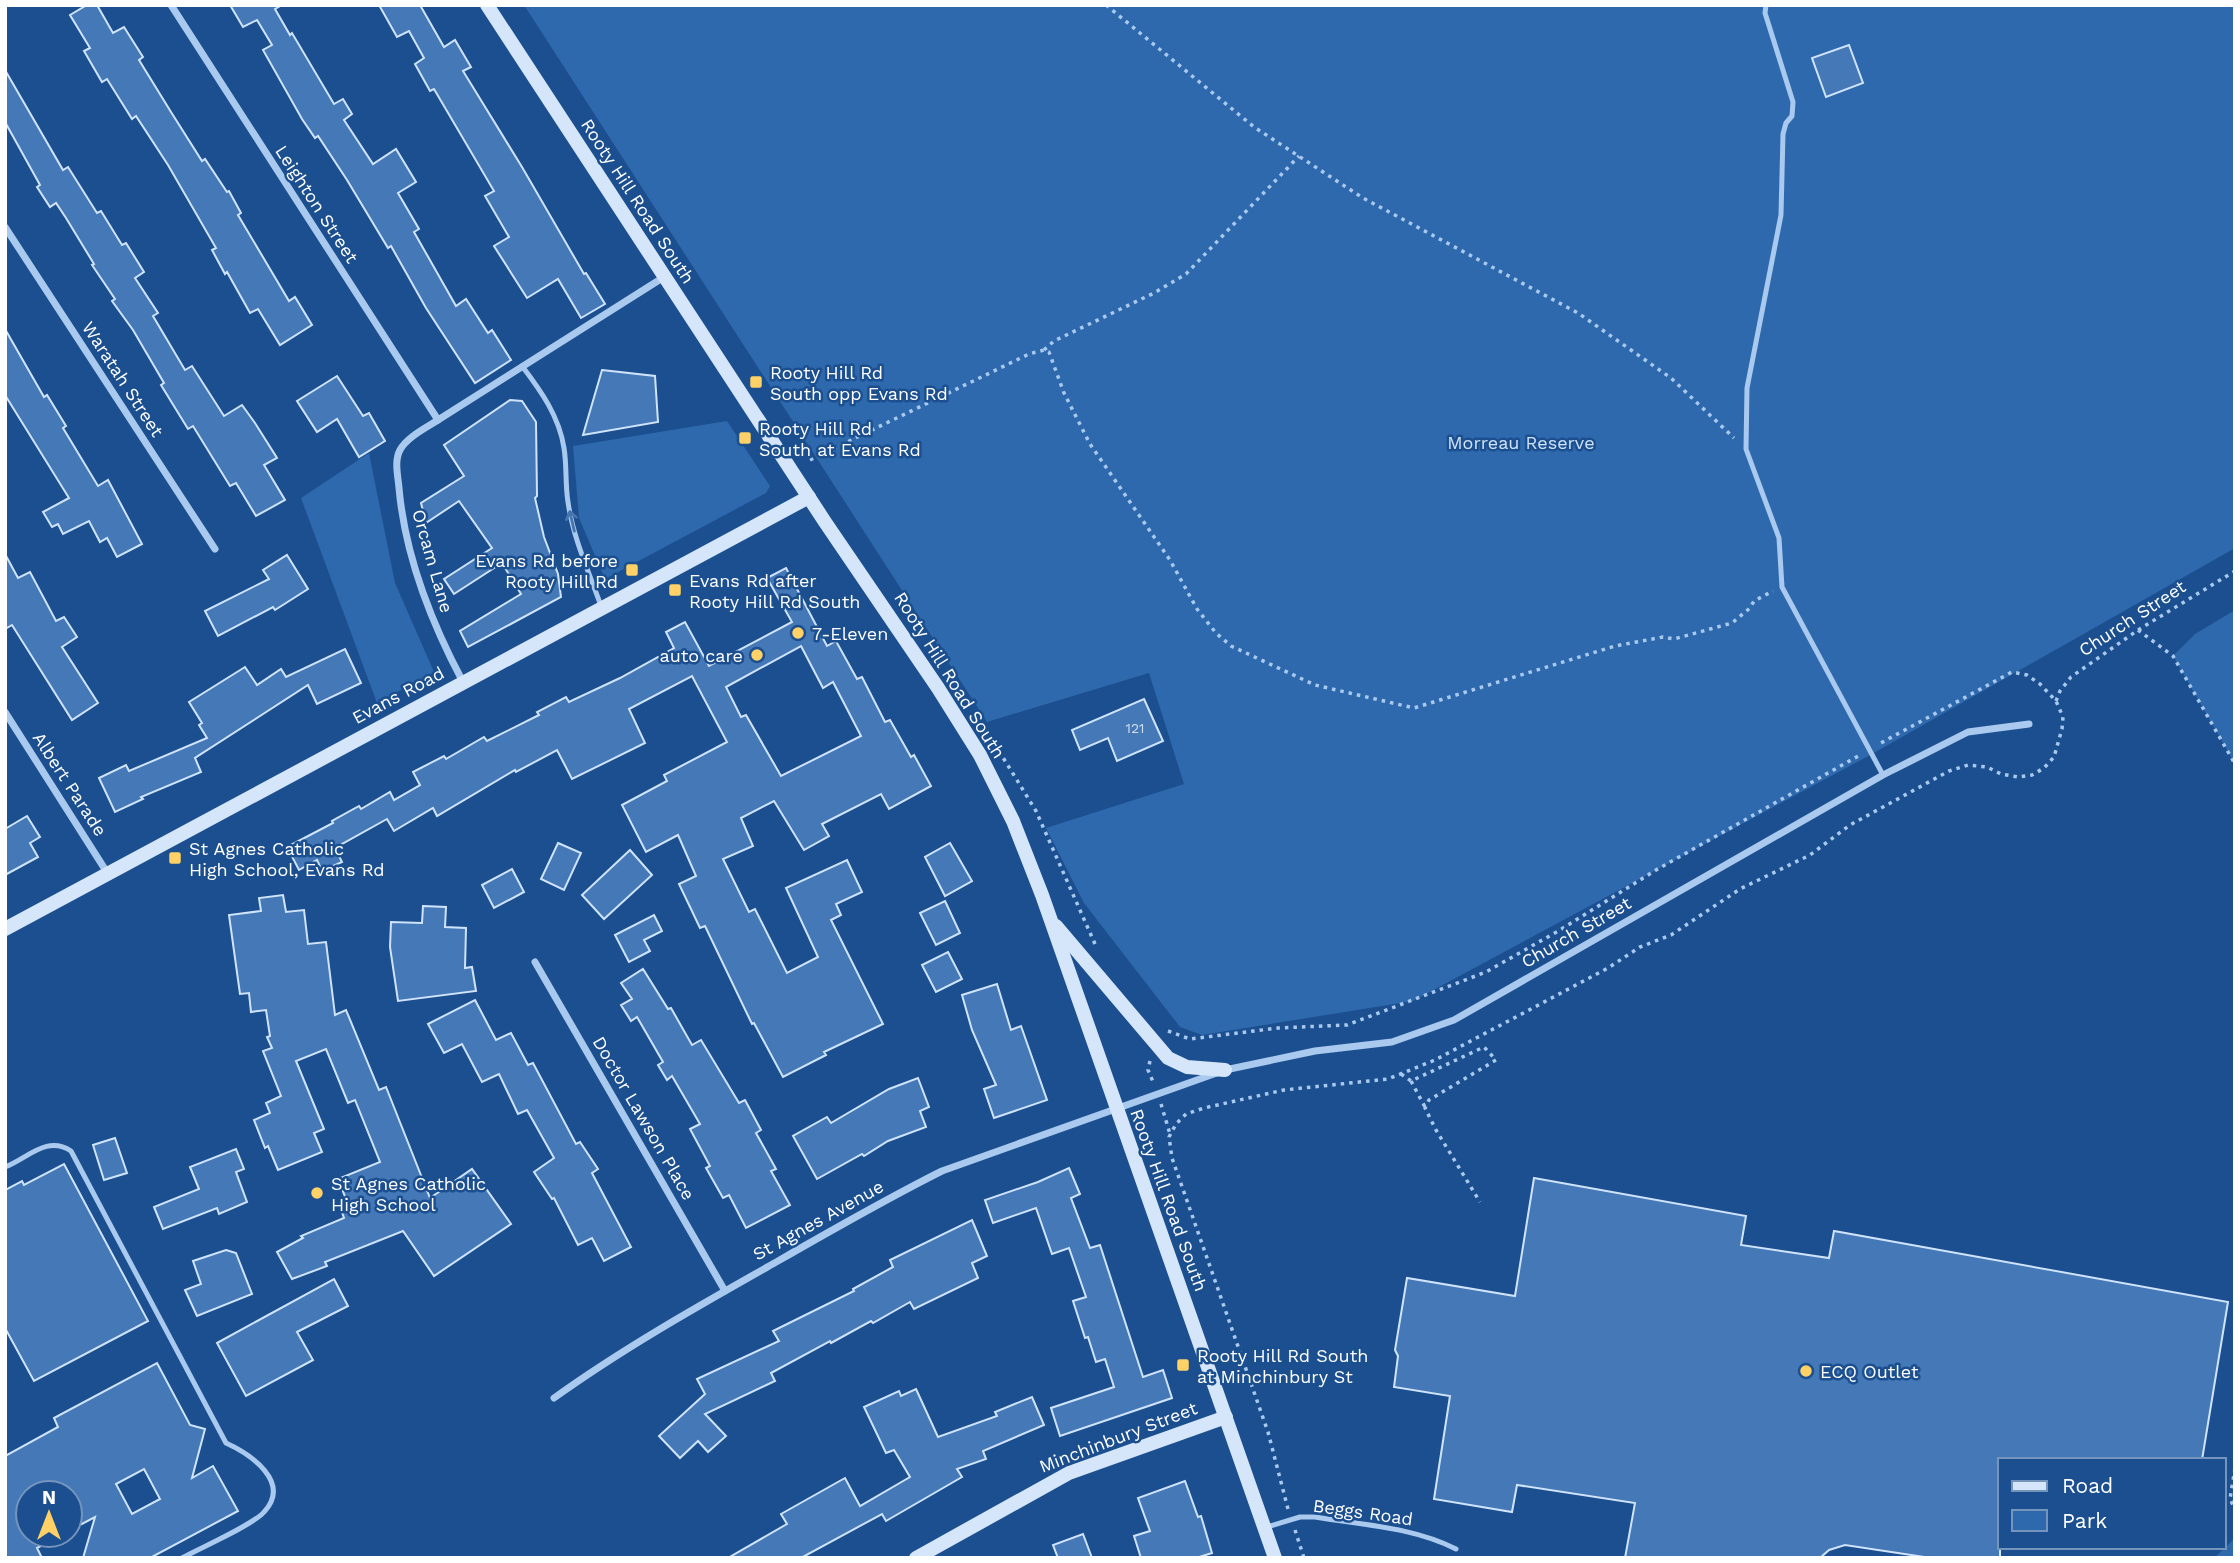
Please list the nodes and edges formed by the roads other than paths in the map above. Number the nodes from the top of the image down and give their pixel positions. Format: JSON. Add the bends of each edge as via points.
{"nodes":[{"id":1,"x":171,"y":5,"type":"edge"},
{"id":2,"x":487,"y":5,"type":"edge"},
{"id":3,"x":1766,"y":5,"type":"edge"},
{"id":4,"x":5,"y":227,"type":"edge"},
{"id":5,"x":664,"y":277,"type":"junction"},
{"id":6,"x":522,"y":366,"type":"junction"},
{"id":7,"x":438,"y":419,"type":"junction"},
{"id":8,"x":809,"y":496,"type":"junction"},
{"id":9,"x":215,"y":549,"type":"dead end"},
{"id":10,"x":602,"y":609,"type":"junction"},
{"id":11,"x":463,"y":682,"type":"junction"},
{"id":12,"x":5,"y":712,"type":"edge"},
{"id":13,"x":2029,"y":724,"type":"dead end"},
{"id":14,"x":1883,"y":775,"type":"junction"},
{"id":15,"x":108,"y":873,"type":"junction"},
{"id":16,"x":1050,"y":919,"type":"junction"},
{"id":17,"x":5,"y":929,"type":"edge"},
{"id":18,"x":535,"y":962,"type":"dead end"},
{"id":19,"x":1225,"y":1070,"type":"junction"},
{"id":20,"x":1115,"y":1108,"type":"junction"},
{"id":21,"x":5,"y":1167,"type":"edge"},
{"id":22,"x":725,"y":1291,"type":"junction"},
{"id":23,"x":554,"y":1398,"type":"dead end"},
{"id":24,"x":1226,"y":1417,"type":"junction"},
{"id":25,"x":1264,"y":1528,"type":"junction"},
{"id":26,"x":1456,"y":1549,"type":"dead end"},
{"id":27,"x":182,"y":1558,"type":"edge"},
{"id":28,"x":916,"y":1558,"type":"edge"},
{"id":29,"x":1275,"y":1558,"type":"edge"}],
"edges":[{"from":1,"to":7,"type":"street","name":"Leighton Street"},
{"from":2,"to":5,"type":"main road","name":"Rooty Hill Road South"},
{"from":3,"to":14,"type":"lane","via":[[1793,110],[1783,134],[1781,215],[1747,388],[1746,450],[1779,538],[1782,587]]},
{"from":4,"to":9,"type":"street","name":"Waratah Street"},
{"from":5,"to":6,"type":"street"},
{"from":5,"to":8,"type":"main road","name":"Rooty Hill Road South"},
{"from":6,"to":7,"type":"street"},
{"from":10,"to":6,"type":"lane","one_way":true,"via":[[575,535],[560,431],[545,398]]},
{"from":7,"to":11,"type":"street","name":"Orcam Lane","via":[[400,450],[400,498],[426,601]]},
{"from":8,"to":10,"type":"main road","name":"Evans Road"},
{"from":8,"to":16,"type":"main road","name":"Rooty Hill Road South","via":[[980,755],[1013,821]]},
{"from":10,"to":11,"type":"main road","name":"Evans Road"},
{"from":11,"to":15,"type":"main road","name":"Evans Road"},
{"from":12,"to":15,"type":"street","name":"Albert Parade"},
{"from":13,"to":14,"type":"street","name":"Church Street","via":[[1968,732]]},
{"from":14,"to":19,"type":"street","name":"Church Street","via":[[1454,1020],[1392,1042],[1315,1051]]},
{"from":15,"to":17,"type":"main road","name":"Evans Road"},
{"from":16,"to":19,"type":"main road","via":[[1168,1058],[1187,1067]]},
{"from":16,"to":20,"type":"main road","name":"Rooty Hill Road South"},
{"from":18,"to":22,"type":"street","name":"Doctor Lawson Place"},
{"from":19,"to":20,"type":"street","name":"Church Street"},
{"from":20,"to":22,"type":"street","name":"St Agnes Avenue","via":[[942,1171]]},
{"from":20,"to":24,"type":"main road","name":"Rooty Hill Road South"},
{"from":21,"to":27,"type":"lane","via":[[52,1144],[71,1151],[226,1443],[253,1458],[271,1482],[272,1497],[264,1513]]},
{"from":22,"to":23,"type":"street","name":"St Agnes Avenue"},
{"from":24,"to":25,"type":"main road","name":"Rooty Hill Road South"},
{"from":24,"to":28,"type":"main road","name":"Minchinbury Street","via":[[1069,1473]]},
{"from":25,"to":26,"type":"lane","name":"Beggs Road","via":[[1315,1517],[1418,1533]]},
{"from":25,"to":29,"type":"main road","name":"Rooty Hill Road South"}]}
